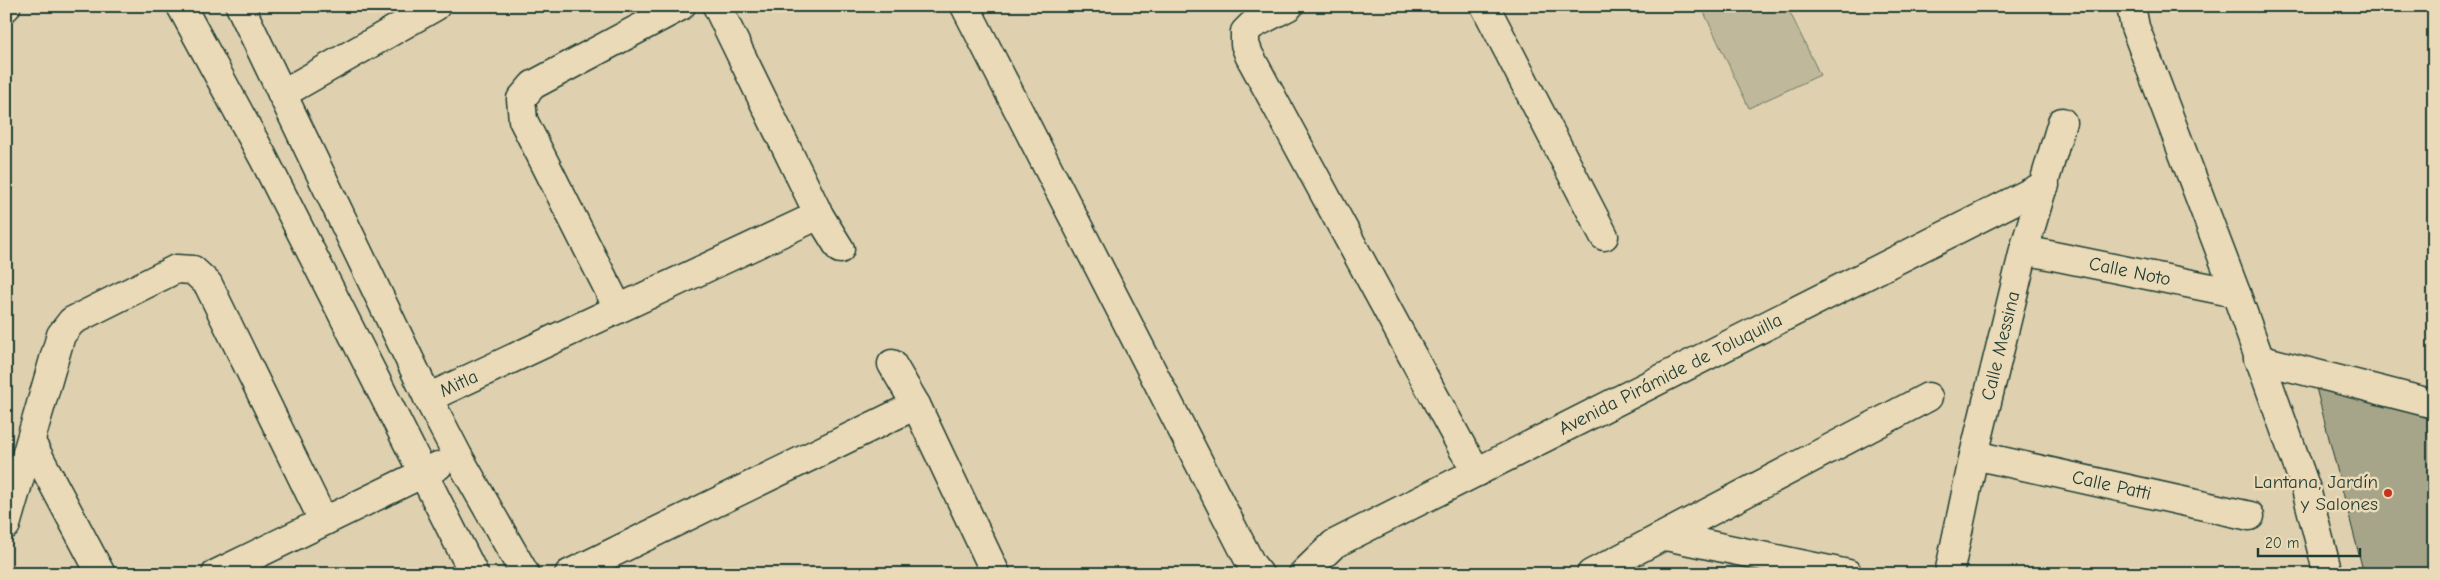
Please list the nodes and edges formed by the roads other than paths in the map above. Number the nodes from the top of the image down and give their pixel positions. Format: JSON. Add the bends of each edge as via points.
{"nodes":[{"id":1,"x":181,"y":6,"type":"edge"},
{"id":2,"x":240,"y":6,"type":"edge"},
{"id":3,"x":436,"y":6,"type":"edge"},
{"id":4,"x":681,"y":6,"type":"edge"},
{"id":5,"x":717,"y":6,"type":"edge"},
{"id":6,"x":965,"y":6,"type":"edge"},
{"id":7,"x":1289,"y":6,"type":"edge"},
{"id":8,"x":1485,"y":6,"type":"edge"},
{"id":9,"x":2130,"y":6,"type":"edge"},
{"id":10,"x":282,"y":94,"type":"junction"},
{"id":11,"x":2062,"y":122,"type":"dead end"},
{"id":12,"x":2045,"y":185,"type":"junction"},
{"id":13,"x":819,"y":215,"type":"junction"},
{"id":14,"x":1604,"y":236,"type":"dead end"},
{"id":15,"x":840,"y":249,"type":"dead end"},
{"id":16,"x":2024,"y":250,"type":"junction"},
{"id":17,"x":2236,"y":293,"type":"junction"},
{"id":18,"x":618,"y":308,"type":"junction"},
{"id":19,"x":2258,"y":359,"type":"junction"},
{"id":20,"x":892,"y":364,"type":"dead end"},
{"id":21,"x":1928,"y":397,"type":"dead end"},
{"id":22,"x":428,"y":398,"type":"junction"},
{"id":23,"x":2434,"y":404,"type":"edge"},
{"id":24,"x":916,"y":405,"type":"junction"},
{"id":25,"x":31,"y":442,"type":"junction"},
{"id":26,"x":1974,"y":455,"type":"junction"},
{"id":27,"x":458,"y":456,"type":"junction"},
{"id":28,"x":1478,"y":472,"type":"junction"},
{"id":29,"x":423,"y":473,"type":"junction"},
{"id":30,"x":2250,"y":516,"type":"dead end"},
{"id":31,"x":323,"y":520,"type":"junction"},
{"id":32,"x":6,"y":525,"type":"edge"},
{"id":33,"x":1666,"y":536,"type":"junction"},
{"id":34,"x":101,"y":574,"type":"edge"},
{"id":35,"x":216,"y":574,"type":"edge"},
{"id":36,"x":474,"y":574,"type":"edge"},
{"id":37,"x":525,"y":574,"type":"edge"},
{"id":38,"x":569,"y":574,"type":"edge"},
{"id":39,"x":996,"y":574,"type":"edge"},
{"id":40,"x":1259,"y":574,"type":"edge"},
{"id":41,"x":1303,"y":574,"type":"edge"},
{"id":42,"x":1591,"y":574,"type":"edge"},
{"id":43,"x":1848,"y":574,"type":"edge"},
{"id":44,"x":1949,"y":574,"type":"edge"},
{"id":45,"x":2328,"y":574,"type":"edge"}],
"edges":[{"from":1,"to":29,"type":"street","via":[[263,157]]},
{"from":2,"to":10,"type":"street"},
{"from":3,"to":10,"type":"street"},
{"from":4,"to":18,"type":"street","via":[[532,85],[521,100],[523,120]]},
{"from":5,"to":13,"type":"street"},
{"from":6,"to":40,"type":"street","via":[[1251,564]]},
{"from":7,"to":28,"type":"street","via":[[1245,32],[1249,56],[1462,449]]},
{"from":8,"to":14,"type":"street"},
{"from":9,"to":17,"type":"street","via":[[2138,36]]},
{"from":10,"to":22,"type":"street"},
{"from":11,"to":12,"type":"street","name":"Calle Messina"},
{"from":12,"to":16,"type":"street","name":"Calle Messina"},
{"from":12,"to":28,"type":"street","name":"Avenida Pirámide de Toluquilla"},
{"from":13,"to":15,"type":"street"},
{"from":13,"to":18,"type":"street","name":"Mitla"},
{"from":16,"to":17,"type":"street","name":"Calle Noto"},
{"from":16,"to":26,"type":"street","name":"Calle Messina"},
{"from":17,"to":19,"type":"street"},
{"from":18,"to":22,"type":"street","name":"Mitla"},
{"from":19,"to":23,"type":"street"},
{"from":19,"to":45,"type":"street","via":[[2306,489]]},
{"from":20,"to":24,"type":"street"},
{"from":21,"to":33,"type":"street"},
{"from":22,"to":27,"type":"street"},
{"from":24,"to":38,"type":"street"},
{"from":24,"to":39,"type":"street"},
{"from":25,"to":31,"type":"street","via":[[61,336],[72,320],[176,269],[193,270],[208,284]]},
{"from":25,"to":32,"type":"street"},
{"from":25,"to":34,"type":"street"},
{"from":26,"to":30,"type":"street","name":"Calle Patti"},
{"from":26,"to":44,"type":"street","name":"Calle Messina"},
{"from":27,"to":29,"type":"street"},
{"from":27,"to":37,"type":"street"},
{"from":28,"to":41,"type":"street","name":"Avenida Pirámide de Toluquilla","via":[[1334,544]]},
{"from":29,"to":31,"type":"street"},
{"from":29,"to":36,"type":"street"},
{"from":31,"to":35,"type":"street"},
{"from":33,"to":42,"type":"street"},
{"from":33,"to":43,"type":"street"}]}
